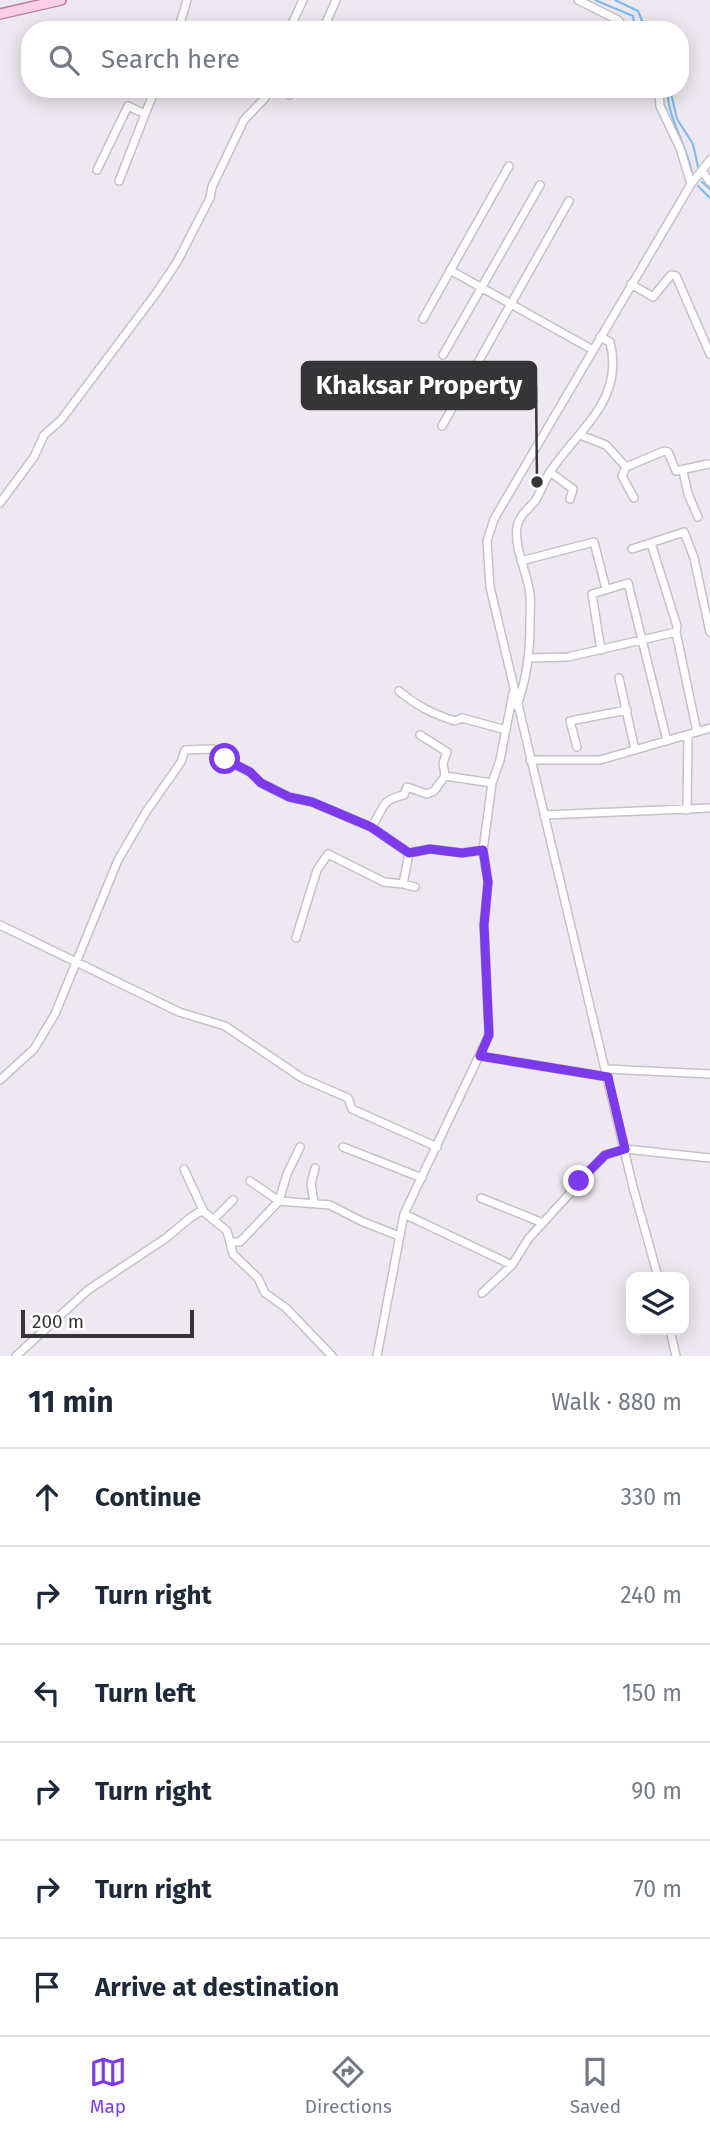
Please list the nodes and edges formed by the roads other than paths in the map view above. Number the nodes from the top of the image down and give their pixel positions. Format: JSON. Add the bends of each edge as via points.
{"nodes":[{"id":1,"x":61,"y":0,"type":"edge"},
{"id":2,"x":187,"y":0,"type":"edge"},
{"id":3,"x":303,"y":0,"type":"edge"},
{"id":4,"x":336,"y":0,"type":"edge"},
{"id":5,"x":578,"y":0,"type":"edge"},
{"id":6,"x":0,"y":15,"type":"edge"},
{"id":7,"x":181,"y":21,"type":"edge"},
{"id":8,"x":293,"y":21,"type":"edge"},
{"id":9,"x":327,"y":21,"type":"edge"},
{"id":10,"x":619,"y":21,"type":"edge"},
{"id":11,"x":151,"y":98,"type":"edge"},
{"id":12,"x":265,"y":98,"type":"edge"},
{"id":13,"x":660,"y":98,"type":"edge"},
{"id":14,"x":145,"y":114,"type":"junction"},
{"id":15,"x":710,"y":160,"type":"edge"},
{"id":16,"x":509,"y":166,"type":"dead end"},
{"id":17,"x":97,"y":170,"type":"dead end"},
{"id":18,"x":702,"y":171,"type":"junction"},
{"id":19,"x":119,"y":181,"type":"dead end"},
{"id":20,"x":710,"y":182,"type":"edge"},
{"id":21,"x":691,"y":184,"type":"junction"},
{"id":22,"x":540,"y":185,"type":"dead end"},
{"id":23,"x":569,"y":201,"type":"dead end"},
{"id":24,"x":450,"y":270,"type":"junction"},
{"id":25,"x":631,"y":284,"type":"junction"},
{"id":26,"x":481,"y":287,"type":"junction"},
{"id":27,"x":512,"y":304,"type":"junction"},
{"id":28,"x":423,"y":319,"type":"dead end"},
{"id":29,"x":600,"y":337,"type":"junction"},
{"id":30,"x":593,"y":350,"type":"junction"},
{"id":31,"x":710,"y":354,"type":"edge"},
{"id":32,"x":443,"y":355,"type":"dead end"},
{"id":33,"x":466,"y":385,"type":"junction"},
{"id":34,"x":491,"y":401,"type":"dead end"},
{"id":35,"x":442,"y":426,"type":"dead end"},
{"id":36,"x":580,"y":435,"type":"junction"},
{"id":37,"x":708,"y":464,"type":"dead end"},
{"id":38,"x":626,"y":467,"type":"junction"},
{"id":39,"x":550,"y":471,"type":"junction"},
{"id":40,"x":682,"y":471,"type":"junction"},
{"id":41,"x":634,"y":498,"type":"dead end"},
{"id":42,"x":570,"y":499,"type":"dead end"},
{"id":43,"x":0,"y":503,"type":"edge"},
{"id":44,"x":698,"y":517,"type":"dead end"},
{"id":45,"x":652,"y":543,"type":"junction"},
{"id":46,"x":632,"y":549,"type":"dead end"},
{"id":47,"x":521,"y":561,"type":"junction"},
{"id":48,"x":606,"y":589,"type":"junction"},
{"id":49,"x":676,"y":632,"type":"junction"},
{"id":50,"x":710,"y":632,"type":"edge"},
{"id":51,"x":641,"y":640,"type":"junction"},
{"id":52,"x":601,"y":650,"type":"junction"},
{"id":53,"x":530,"y":658,"type":"junction"},
{"id":54,"x":619,"y":678,"type":"dead end"},
{"id":55,"x":513,"y":690,"type":"junction"},
{"id":56,"x":399,"y":691,"type":"dead end"},
{"id":57,"x":517,"y":706,"type":"junction"},
{"id":58,"x":627,"y":710,"type":"junction"},
{"id":59,"x":710,"y":728,"type":"edge"},
{"id":60,"x":506,"y":730,"type":"junction"},
{"id":61,"x":697,"y":732,"type":"junction"},
{"id":62,"x":420,"y":735,"type":"dead end"},
{"id":63,"x":688,"y":735,"type":"junction"},
{"id":64,"x":667,"y":741,"type":"junction"},
{"id":65,"x":577,"y":747,"type":"dead end"},
{"id":66,"x":635,"y":750,"type":"junction"},
{"id":67,"x":530,"y":760,"type":"junction"},
{"id":68,"x":445,"y":776,"type":"junction"},
{"id":69,"x":492,"y":783,"type":"junction"},
{"id":70,"x":710,"y":807,"type":"edge"},
{"id":71,"x":687,"y":810,"type":"junction"},
{"id":72,"x":544,"y":815,"type":"junction"},
{"id":73,"x":371,"y":827,"type":"junction"},
{"id":74,"x":483,"y":850,"type":"junction"},
{"id":75,"x":409,"y":853,"type":"junction"},
{"id":76,"x":403,"y":884,"type":"junction"},
{"id":77,"x":415,"y":887,"type":"dead end"},
{"id":78,"x":0,"y":925,"type":"edge"},
{"id":79,"x":296,"y":938,"type":"dead end"},
{"id":80,"x":76,"y":962,"type":"junction"},
{"id":81,"x":480,"y":1056,"type":"junction"},
{"id":82,"x":0,"y":1065,"type":"edge"},
{"id":83,"x":9,"y":1070,"type":"junction"},
{"id":84,"x":607,"y":1073,"type":"junction"},
{"id":85,"x":710,"y":1074,"type":"edge"},
{"id":86,"x":0,"y":1080,"type":"edge"},
{"id":87,"x":300,"y":1147,"type":"dead end"},
{"id":88,"x":343,"y":1147,"type":"dead end"},
{"id":89,"x":438,"y":1147,"type":"junction"},
{"id":90,"x":625,"y":1149,"type":"junction"},
{"id":91,"x":710,"y":1158,"type":"edge"},
{"id":92,"x":315,"y":1168,"type":"dead end"},
{"id":93,"x":184,"y":1169,"type":"dead end"},
{"id":94,"x":422,"y":1178,"type":"junction"},
{"id":95,"x":250,"y":1181,"type":"dead end"},
{"id":96,"x":481,"y":1198,"type":"dead end"},
{"id":97,"x":233,"y":1200,"type":"dead end"},
{"id":98,"x":279,"y":1201,"type":"junction"},
{"id":99,"x":314,"y":1202,"type":"junction"},
{"id":100,"x":204,"y":1212,"type":"junction"},
{"id":101,"x":404,"y":1214,"type":"junction"},
{"id":102,"x":213,"y":1220,"type":"junction"},
{"id":103,"x":543,"y":1223,"type":"junction"},
{"id":104,"x":399,"y":1236,"type":"junction"},
{"id":105,"x":231,"y":1242,"type":"junction"},
{"id":106,"x":512,"y":1265,"type":"junction"},
{"id":107,"x":657,"y":1272,"type":"edge"},
{"id":108,"x":482,"y":1293,"type":"dead end"},
{"id":109,"x":671,"y":1335,"type":"edge"},
{"id":110,"x":16,"y":1356,"type":"edge"},
{"id":111,"x":332,"y":1356,"type":"edge"},
{"id":112,"x":377,"y":1356,"type":"edge"},
{"id":113,"x":677,"y":1356,"type":"edge"}],
"edges":[{"from":1,"to":6,"type":"main road"},
{"from":2,"to":7,"type":"street"},
{"from":3,"to":8,"type":"street"},
{"from":4,"to":9,"type":"street"},
{"from":5,"to":10,"type":"street"},
{"from":11,"to":14,"type":"street"},
{"from":12,"to":43,"type":"street","via":[[244,120],[177,262],[61,420],[44,435],[34,457]]},
{"from":13,"to":21,"type":"street"},
{"from":14,"to":17,"type":"street","via":[[128,106]]},
{"from":14,"to":19,"type":"street"},
{"from":15,"to":18,"type":"street"},
{"from":16,"to":24,"type":"street"},
{"from":18,"to":20,"type":"street"},
{"from":18,"to":21,"type":"street"},
{"from":21,"to":25,"type":"street"},
{"from":22,"to":26,"type":"street"},
{"from":23,"to":27,"type":"street"},
{"from":24,"to":26,"type":"street"},
{"from":24,"to":28,"type":"street"},
{"from":25,"to":29,"type":"street"},
{"from":25,"to":31,"type":"street","via":[[653,297],[671,275],[676,276]]},
{"from":26,"to":27,"type":"street"},
{"from":26,"to":32,"type":"street"},
{"from":27,"to":30,"type":"street"},
{"from":27,"to":33,"type":"street"},
{"from":29,"to":30,"type":"street"},
{"from":29,"to":36,"type":"street","via":[[610,342],[612,376],[607,396]]},
{"from":30,"to":55,"type":"street","via":[[494,519],[487,541],[490,587]]},
{"from":33,"to":34,"type":"street"},
{"from":33,"to":35,"type":"street"},
{"from":36,"to":38,"type":"street","via":[[606,445]]},
{"from":36,"to":39,"type":"street"},
{"from":37,"to":40,"type":"street"},
{"from":38,"to":40,"type":"street","via":[[667,451],[675,470]]},
{"from":38,"to":41,"type":"street","via":[[621,475]]},
{"from":39,"to":42,"type":"street","via":[[573,489]]},
{"from":39,"to":47,"type":"street","via":[[517,527]]},
{"from":40,"to":44,"type":"street"},
{"from":45,"to":46,"type":"street"},
{"from":45,"to":49,"type":"street"},
{"from":45,"to":50,"type":"street","via":[[686,533]]},
{"from":47,"to":48,"type":"street","via":[[594,541]]},
{"from":47,"to":53,"type":"street","via":[[530,595]]},
{"from":48,"to":51,"type":"street","via":[[628,584]]},
{"from":48,"to":52,"type":"street","via":[[592,594]]},
{"from":49,"to":51,"type":"street"},
{"from":49,"to":61,"type":"street"},
{"from":51,"to":52,"type":"street"},
{"from":51,"to":64,"type":"street"},
{"from":52,"to":53,"type":"street"},
{"from":53,"to":57,"type":"street"},
{"from":54,"to":58,"type":"street"},
{"from":55,"to":57,"type":"street"},
{"from":55,"to":60,"type":"street"},
{"from":56,"to":60,"type":"street","via":[[439,716]]},
{"from":57,"to":67,"type":"street"},
{"from":58,"to":65,"type":"street","via":[[570,721]]},
{"from":58,"to":66,"type":"street"},
{"from":59,"to":61,"type":"street"},
{"from":60,"to":69,"type":"street"},
{"from":61,"to":63,"type":"street"},
{"from":62,"to":68,"type":"street","via":[[447,752]]},
{"from":63,"to":64,"type":"street"},
{"from":63,"to":71,"type":"street"},
{"from":64,"to":66,"type":"street"},
{"from":66,"to":67,"type":"street","via":[[600,760]]},
{"from":67,"to":72,"type":"street"},
{"from":68,"to":69,"type":"street"},
{"from":68,"to":73,"type":"street","via":[[427,794],[408,787],[404,794],[390,797]]},
{"from":69,"to":74,"type":"street"},
{"from":70,"to":71,"type":"street"},
{"from":71,"to":72,"type":"street"},
{"from":72,"to":84,"type":"street"},
{"from":73,"to":75,"type":"street"},
{"from":73,"to":80,"type":"street","via":[[261,783],[225,759],[224,751],[185,750],[118,860]]},
{"from":74,"to":75,"type":"street"},
{"from":74,"to":81,"type":"street","via":[[488,882],[484,925],[489,1035]]},
{"from":75,"to":76,"type":"street"},
{"from":76,"to":77,"type":"street"},
{"from":76,"to":79,"type":"street","via":[[384,883],[328,854],[317,870]]},
{"from":78,"to":80,"type":"street"},
{"from":80,"to":83,"type":"street","via":[[55,1014],[34,1049]]},
{"from":80,"to":89,"type":"street","via":[[179,1012],[225,1026],[302,1078],[348,1098],[352,1109]]},
{"from":81,"to":84,"type":"street"},
{"from":81,"to":89,"type":"street"},
{"from":82,"to":83,"type":"street"},
{"from":83,"to":86,"type":"street"},
{"from":84,"to":85,"type":"street"},
{"from":84,"to":90,"type":"street"},
{"from":87,"to":98,"type":"street"},
{"from":88,"to":94,"type":"street"},
{"from":89,"to":94,"type":"street"},
{"from":90,"to":91,"type":"street"},
{"from":90,"to":103,"type":"street","via":[[605,1155]]},
{"from":90,"to":107,"type":"street"},
{"from":92,"to":99,"type":"street","via":[[311,1184]]},
{"from":93,"to":100,"type":"street"},
{"from":94,"to":101,"type":"street"},
{"from":95,"to":98,"type":"street"},
{"from":96,"to":103,"type":"street"},
{"from":97,"to":102,"type":"street"},
{"from":98,"to":99,"type":"street"},
{"from":98,"to":105,"type":"street","via":[[240,1242]]},
{"from":99,"to":104,"type":"street"},
{"from":100,"to":102,"type":"street"},
{"from":100,"to":110,"type":"street","via":[[88,1290]]},
{"from":101,"to":104,"type":"street"},
{"from":101,"to":106,"type":"street"},
{"from":102,"to":105,"type":"street","via":[[227,1231]]},
{"from":103,"to":106,"type":"street"},
{"from":104,"to":112,"type":"street"},
{"from":105,"to":111,"type":"street","via":[[233,1254],[258,1278],[265,1293]]},
{"from":106,"to":108,"type":"street"},
{"from":109,"to":113,"type":"street"}]}
